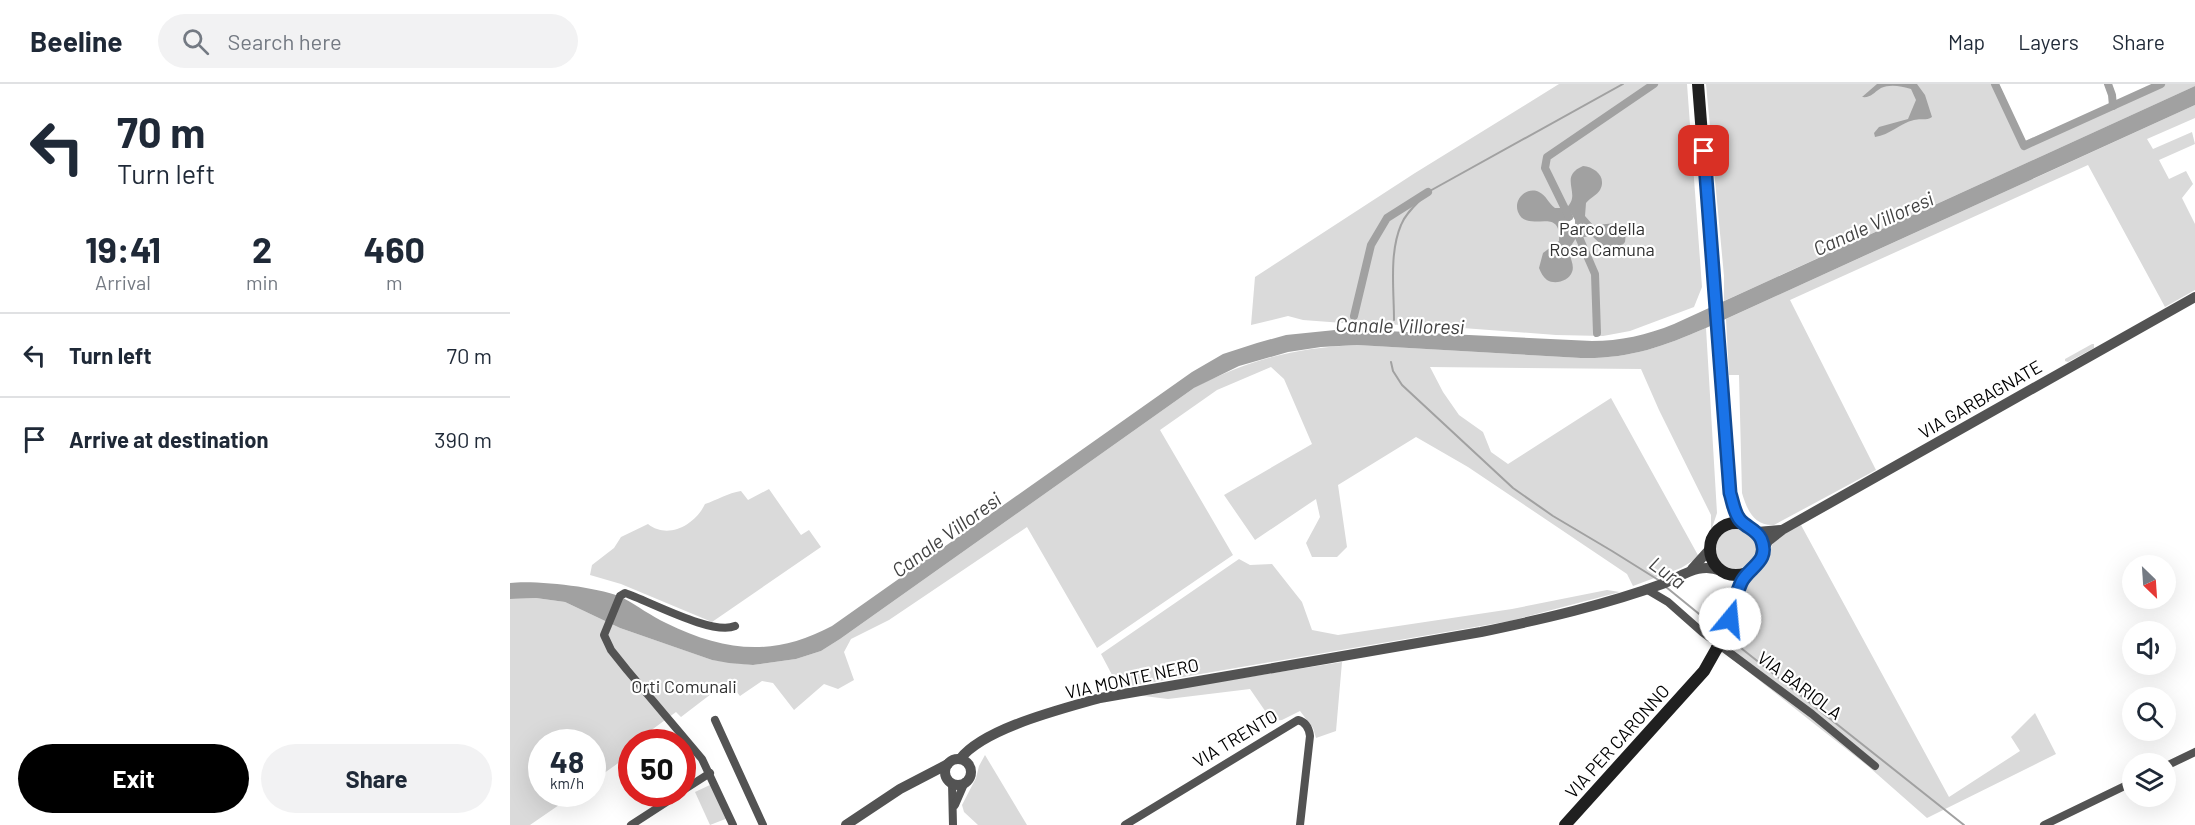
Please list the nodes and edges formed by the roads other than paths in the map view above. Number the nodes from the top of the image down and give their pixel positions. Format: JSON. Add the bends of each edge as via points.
{"nodes":[{"id":1,"x":1698,"y":86,"type":"edge"},
{"id":2,"x":2195,"y":297,"type":"edge"},
{"id":3,"x":1730,"y":493,"type":"junction"},
{"id":4,"x":1745,"y":524,"type":"junction"},
{"id":5,"x":1722,"y":527,"type":"junction"},
{"id":6,"x":1782,"y":530,"type":"junction"},
{"id":7,"x":1757,"y":532,"type":"junction"},
{"id":8,"x":1710,"y":549,"type":"junction"},
{"id":9,"x":1763,"y":551,"type":"junction"},
{"id":10,"x":1721,"y":571,"type":"junction"},
{"id":11,"x":1687,"y":573,"type":"junction"},
{"id":12,"x":1746,"y":574,"type":"junction"},
{"id":13,"x":1651,"y":587,"type":"junction"},
{"id":14,"x":1731,"y":614,"type":"junction"},
{"id":15,"x":735,"y":626,"type":"dead end"},
{"id":16,"x":715,"y":720,"type":"dead end"},
{"id":17,"x":990,"y":737,"type":"junction"},
{"id":18,"x":2195,"y":752,"type":"edge"},
{"id":19,"x":960,"y":759,"type":"junction"},
{"id":20,"x":2176,"y":761,"type":"edge"},
{"id":21,"x":948,"y":764,"type":"junction"},
{"id":22,"x":1875,"y":766,"type":"dead end"},
{"id":23,"x":970,"y":769,"type":"junction"},
{"id":24,"x":710,"y":773,"type":"junction"},
{"id":25,"x":917,"y":780,"type":"junction"},
{"id":26,"x":950,"y":781,"type":"junction"},
{"id":27,"x":696,"y":782,"type":"edge"},
{"id":28,"x":965,"y":782,"type":"junction"},
{"id":29,"x":2122,"y":787,"type":"edge"},
{"id":30,"x":659,"y":807,"type":"edge"},
{"id":31,"x":953,"y":811,"type":"junction"},
{"id":32,"x":632,"y":825,"type":"edge"},
{"id":33,"x":733,"y":825,"type":"edge"},
{"id":34,"x":763,"y":825,"type":"edge"},
{"id":35,"x":846,"y":825,"type":"edge"},
{"id":36,"x":953,"y":825,"type":"edge"},
{"id":37,"x":1125,"y":825,"type":"edge"},
{"id":38,"x":1300,"y":825,"type":"edge"},
{"id":39,"x":1565,"y":825,"type":"edge"},
{"id":40,"x":2044,"y":825,"type":"edge"}],
"edges":[{"from":1,"to":3,"type":"main road"},
{"from":2,"to":6,"type":"street","name":"VIA GARBAGNATE"},
{"from":3,"to":4,"type":"main road","via":[[1736,513]]},
{"from":3,"to":5,"type":"main road"},
{"from":4,"to":5,"type":"main road"},
{"from":4,"to":7,"type":"main road"},
{"from":5,"to":8,"type":"main road"},
{"from":6,"to":7,"type":"street","name":"VIA GARBAGNATE"},
{"from":6,"to":9,"type":"street","name":"VIA GARBAGNATE","via":[[1768,541]]},
{"from":7,"to":9,"type":"main road"},
{"from":8,"to":10,"type":"main road"},
{"from":8,"to":11,"type":"street"},
{"from":9,"to":12,"type":"main road","via":[[1758,565]]},
{"from":10,"to":11,"type":"street","via":[[1706,567]]},
{"from":10,"to":12,"type":"main road","via":[[1733,576]]},
{"from":10,"to":14,"type":"main road","via":[[1732,589]]},
{"from":11,"to":13,"type":"street"},
{"from":12,"to":14,"type":"main road"},
{"from":13,"to":17,"type":"street","name":"VIA MONTE NERO","via":[[1570,612],[1481,632],[1100,698],[1044,714]]},
{"from":13,"to":22,"type":"street","name":"VIA BARIOLA","via":[[1702,632]]},
{"from":14,"to":39,"type":"main road","name":"VIA PER CARONNO","bridge":true,"via":[[1704,671]]},
{"from":15,"to":24,"type":"street","via":[[723,629],[627,593],[620,596],[606,630],[605,639],[611,650]]},
{"from":16,"to":34,"type":"street"},
{"from":17,"to":19,"type":"street","name":"VIA MONTE NERO"},
{"from":17,"to":23,"type":"street"},
{"from":18,"to":20,"type":"street"},
{"from":19,"to":21,"type":"street"},
{"from":19,"to":23,"type":"street"},
{"from":21,"to":25,"type":"street"},
{"from":21,"to":26,"type":"street","via":[[945,772]]},
{"from":23,"to":28,"type":"street"},
{"from":24,"to":27,"type":"street"},
{"from":24,"to":33,"type":"street"},
{"from":25,"to":26,"type":"street","via":[[938,777]]},
{"from":25,"to":35,"type":"street"},
{"from":26,"to":28,"type":"street"},
{"from":26,"to":31,"type":"street"},
{"from":28,"to":31,"type":"street"},
{"from":29,"to":40,"type":"street"},
{"from":30,"to":32,"type":"street"},
{"from":31,"to":36,"type":"street"},
{"from":37,"to":38,"type":"street","name":"VIA TRENTO","via":[[1298,720],[1307,725],[1310,736]]}]}
